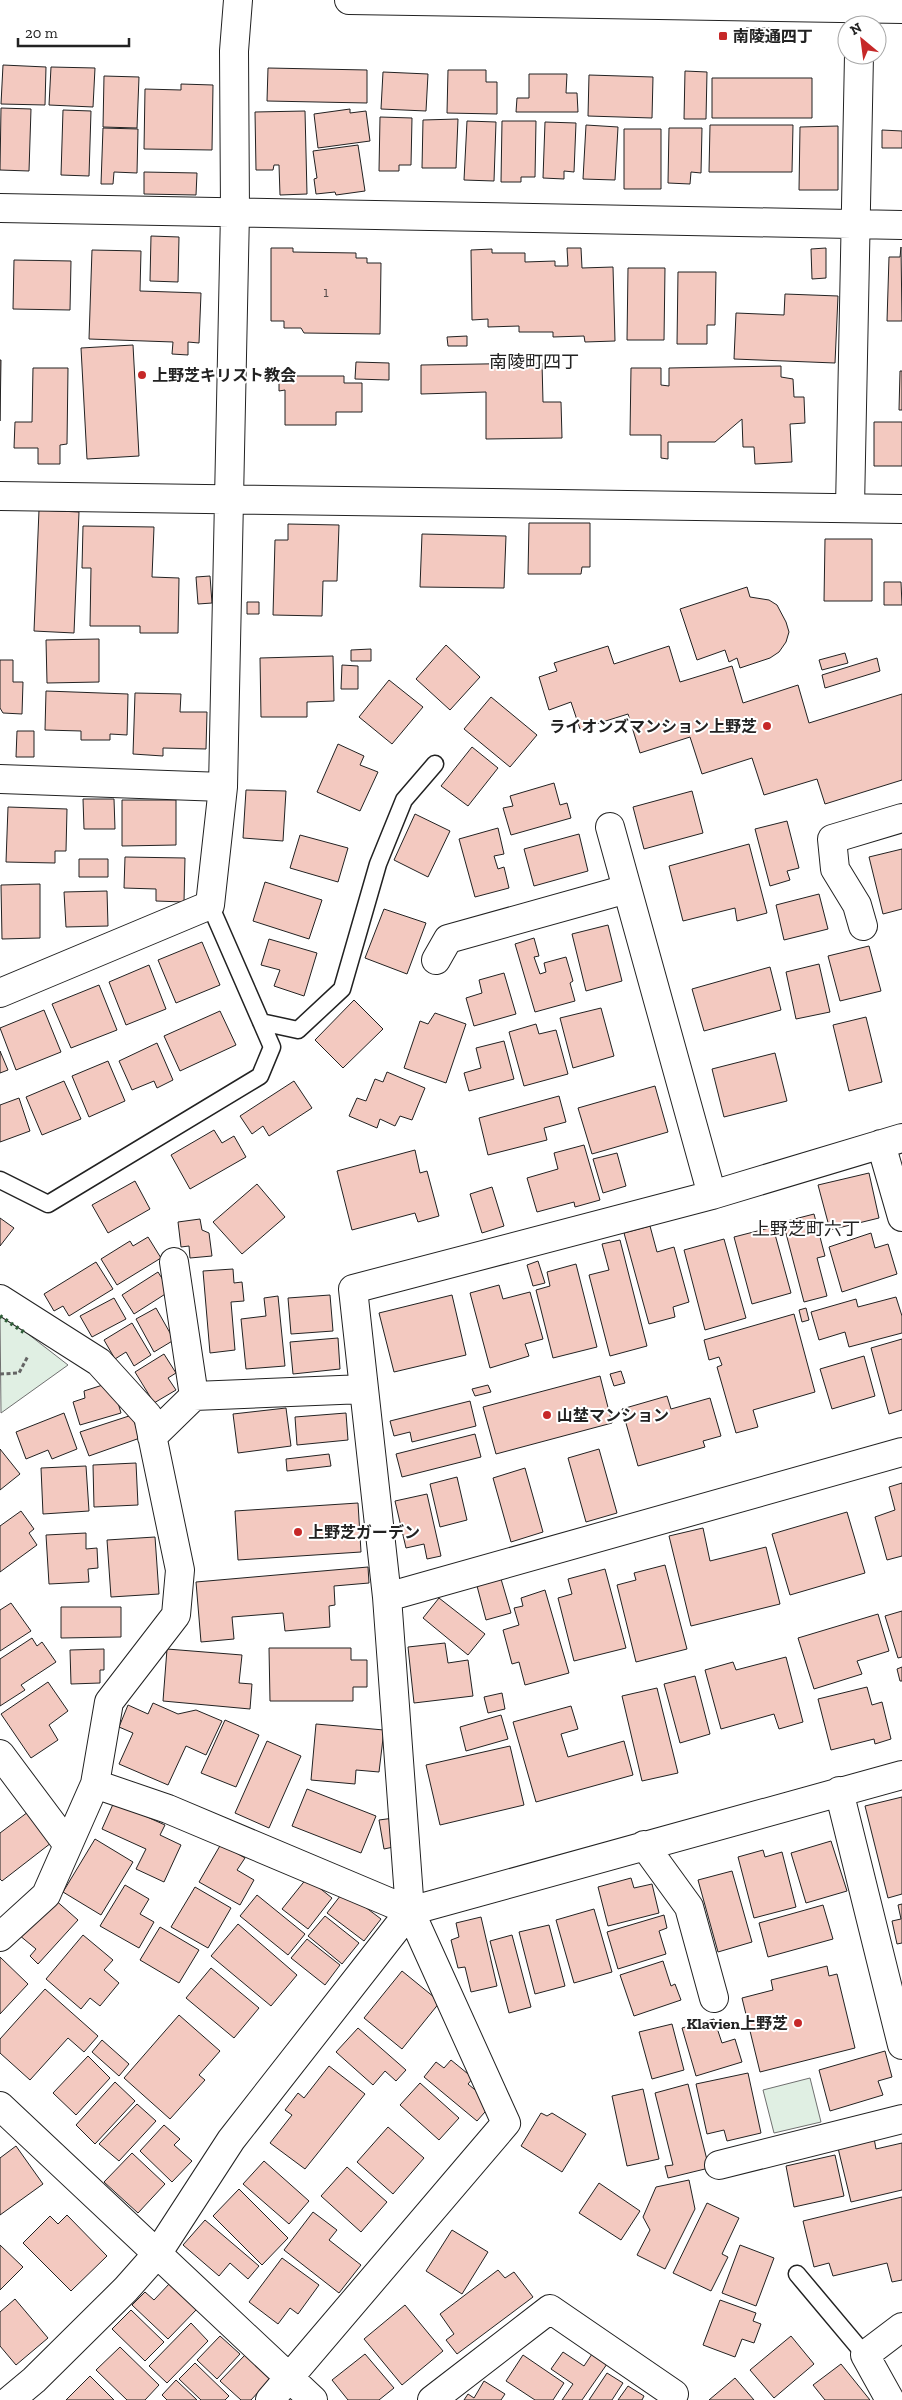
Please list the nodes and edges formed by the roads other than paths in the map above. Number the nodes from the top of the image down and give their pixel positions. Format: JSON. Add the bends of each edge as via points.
{"nodes":[{"id":1,"x":238,"y":0,"type":"edge"},
{"id":2,"x":349,"y":0,"type":"edge"},
{"id":3,"x":902,"y":10,"type":"edge"},
{"id":4,"x":872,"y":15,"type":"edge"},
{"id":5,"x":837,"y":16,"type":"edge"},
{"id":6,"x":859,"y":65,"type":"edge"},
{"id":7,"x":0,"y":208,"type":"edge"},
{"id":8,"x":235,"y":212,"type":"junction"},
{"id":9,"x":856,"y":223,"type":"junction"},
{"id":10,"x":902,"y":225,"type":"edge"},
{"id":11,"x":0,"y":496,"type":"edge"},
{"id":12,"x":229,"y":500,"type":"junction"},
{"id":13,"x":850,"y":508,"type":"junction"},
{"id":14,"x":902,"y":509,"type":"edge"},
{"id":15,"x":435,"y":764,"type":"dead end"},
{"id":16,"x":0,"y":779,"type":"edge"},
{"id":17,"x":223,"y":787,"type":"junction"},
{"id":18,"x":902,"y":818,"type":"edge"},
{"id":19,"x":610,"y":827,"type":"dead end"},
{"id":20,"x":627,"y":889,"type":"junction"},
{"id":21,"x":210,"y":905,"type":"junction"},
{"id":22,"x":863,"y":926,"type":"dead end"},
{"id":23,"x":436,"y":960,"type":"dead end"},
{"id":24,"x":0,"y":993,"type":"edge"},
{"id":25,"x":261,"y":1022,"type":"junction"},
{"id":26,"x":892,"y":1141,"type":"edge"},
{"id":27,"x":0,"y":1180,"type":"edge"},
{"id":28,"x":712,"y":1195,"type":"junction"},
{"id":29,"x":902,"y":1217,"type":"edge"},
{"id":30,"x":174,"y":1262,"type":"dead end"},
{"id":31,"x":0,"y":1299,"type":"edge"},
{"id":32,"x":364,"y":1389,"type":"junction"},
{"id":33,"x":194,"y":1396,"type":"junction"},
{"id":34,"x":152,"y":1437,"type":"junction"},
{"id":35,"x":902,"y":1452,"type":"edge"},
{"id":36,"x":387,"y":1597,"type":"junction"},
{"id":37,"x":0,"y":1754,"type":"edge"},
{"id":38,"x":902,"y":1775,"type":"edge"},
{"id":39,"x":95,"y":1784,"type":"junction"},
{"id":40,"x":839,"y":1791,"type":"junction"},
{"id":41,"x":68,"y":1845,"type":"junction"},
{"id":42,"x":644,"y":1845,"type":"junction"},
{"id":43,"x":410,"y":1911,"type":"junction"},
{"id":44,"x":0,"y":1937,"type":"edge"},
{"id":45,"x":714,"y":1998,"type":"dead end"},
{"id":46,"x":902,"y":2045,"type":"edge"},
{"id":47,"x":0,"y":2106,"type":"edge"},
{"id":48,"x":902,"y":2119,"type":"edge"},
{"id":49,"x":719,"y":2165,"type":"dead end"},
{"id":50,"x":157,"y":2254,"type":"junction"},
{"id":51,"x":797,"y":2274,"type":"dead end"},
{"id":52,"x":902,"y":2327,"type":"edge"},
{"id":53,"x":865,"y":2356,"type":"junction"},
{"id":54,"x":291,"y":2378,"type":"junction"},
{"id":55,"x":674,"y":2394,"type":"dead end"},
{"id":56,"x":10,"y":2400,"type":"edge"},
{"id":57,"x":270,"y":2400,"type":"edge"},
{"id":58,"x":313,"y":2400,"type":"edge"},
{"id":59,"x":432,"y":2400,"type":"edge"},
{"id":60,"x":890,"y":2400,"type":"edge"}],
"edges":[{"from":1,"to":8,"type":"street","via":[[234,51]]},
{"from":2,"to":5,"type":"street"},
{"from":3,"to":4,"type":"street"},
{"from":6,"to":9,"type":"street"},
{"from":7,"to":8,"type":"street"},
{"from":8,"to":9,"type":"street"},
{"from":8,"to":12,"type":"street"},
{"from":9,"to":10,"type":"street"},
{"from":9,"to":13,"type":"street"},
{"from":11,"to":12,"type":"street"},
{"from":12,"to":13,"type":"street"},
{"from":12,"to":17,"type":"street"},
{"from":13,"to":14,"type":"street"},
{"from":15,"to":25,"type":"lane","via":[[404,800],[378,864],[342,989],[298,1030]]},
{"from":16,"to":17,"type":"street"},
{"from":17,"to":21,"type":"street"},
{"from":18,"to":22,"type":"street","via":[[832,839],[836,869],[857,905]]},
{"from":19,"to":20,"type":"street"},
{"from":20,"to":23,"type":"street","via":[[448,940]]},
{"from":20,"to":28,"type":"street"},
{"from":21,"to":24,"type":"street"},
{"from":21,"to":25,"type":"lane"},
{"from":25,"to":27,"type":"lane","via":[[272,1046],[260,1076],[48,1204]]},
{"from":26,"to":28,"type":"street"},
{"from":26,"to":29,"type":"street"},
{"from":28,"to":32,"type":"street","via":[[353,1289]]},
{"from":30,"to":33,"type":"street"},
{"from":31,"to":34,"type":"street","via":[[99,1362],[148,1416]]},
{"from":32,"to":33,"type":"street"},
{"from":32,"to":36,"type":"street"},
{"from":33,"to":34,"type":"street"},
{"from":34,"to":39,"type":"street","via":[[180,1570],[176,1615],[109,1702]]},
{"from":35,"to":36,"type":"street"},
{"from":36,"to":43,"type":"street"},
{"from":37,"to":41,"type":"street"},
{"from":38,"to":40,"type":"street"},
{"from":39,"to":41,"type":"street"},
{"from":39,"to":43,"type":"street","via":[[168,1809]]},
{"from":40,"to":42,"type":"street"},
{"from":40,"to":46,"type":"street"},
{"from":41,"to":44,"type":"street","via":[[46,1895]]},
{"from":42,"to":43,"type":"street"},
{"from":42,"to":45,"type":"street","via":[[689,1906]]},
{"from":43,"to":50,"type":"street","via":[[231,2140]]},
{"from":43,"to":54,"type":"street","via":[[506,2123]]},
{"from":47,"to":50,"type":"street"},
{"from":48,"to":49,"type":"street"},
{"from":50,"to":54,"type":"street"},
{"from":50,"to":56,"type":"street","via":[[126,2289]]},
{"from":51,"to":53,"type":"lane"},
{"from":52,"to":53,"type":"street"},
{"from":53,"to":60,"type":"street"},
{"from":54,"to":57,"type":"street"},
{"from":54,"to":58,"type":"street"},
{"from":55,"to":59,"type":"street","via":[[550,2309]]}]}
